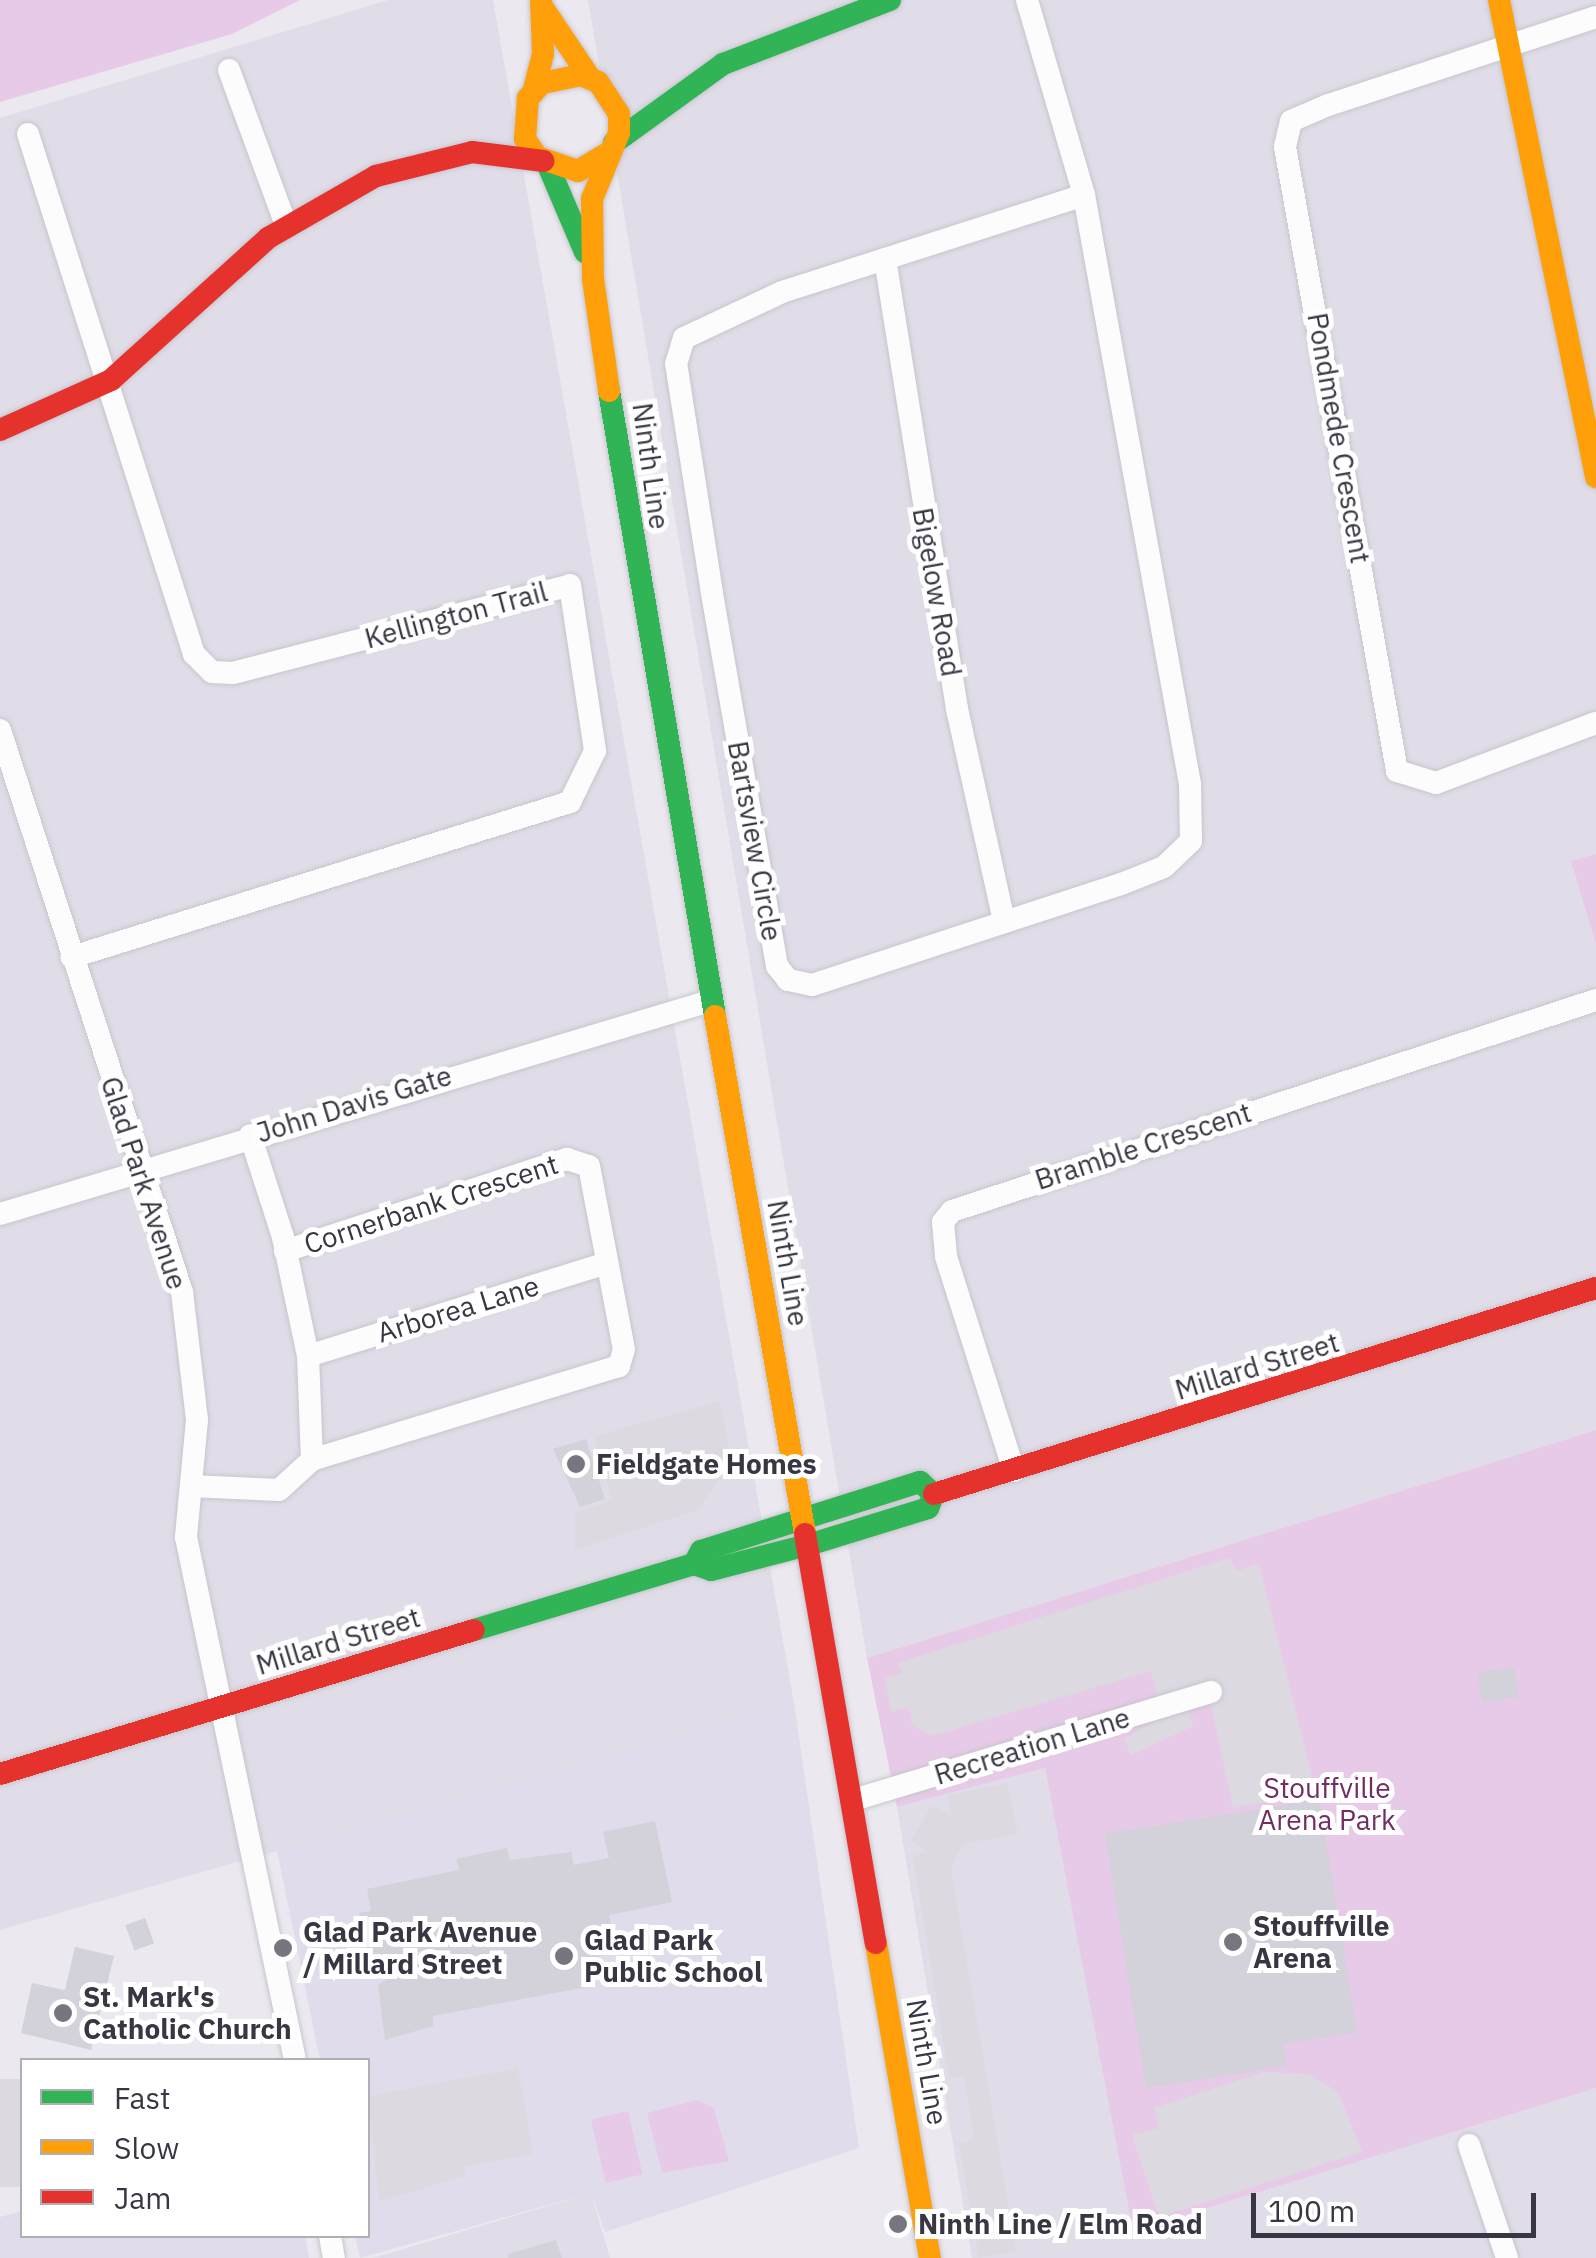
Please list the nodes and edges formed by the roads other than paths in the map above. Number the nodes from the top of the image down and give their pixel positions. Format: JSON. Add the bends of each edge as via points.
{"nodes":[{"id":1,"x":890,"y":0,"type":"edge"},
{"id":2,"x":1026,"y":0,"type":"edge"},
{"id":3,"x":1499,"y":0,"type":"edge"},
{"id":4,"x":542,"y":4,"type":"edge"},
{"id":5,"x":1596,"y":18,"type":"edge"},
{"id":6,"x":1508,"y":47,"type":"junction"},
{"id":7,"x":229,"y":70,"type":"dead end"},
{"id":8,"x":597,"y":83,"type":"junction"},
{"id":9,"x":678,"y":95,"type":"junction"},
{"id":10,"x":529,"y":99,"type":"junction"},
{"id":11,"x":28,"y":134,"type":"dead end"},
{"id":12,"x":612,"y":147,"type":"junction"},
{"id":13,"x":472,"y":152,"type":"junction"},
{"id":14,"x":545,"y":162,"type":"junction"},
{"id":15,"x":1084,"y":195,"type":"junction"},
{"id":16,"x":286,"y":225,"type":"junction"},
{"id":17,"x":886,"y":259,"type":"junction"},
{"id":18,"x":594,"y":278,"type":"junction"},
{"id":19,"x":111,"y":380,"type":"junction"},
{"id":20,"x":1,"y":428,"type":"edge"},
{"id":21,"x":1596,"y":477,"type":"edge"},
{"id":22,"x":1596,"y":722,"type":"edge"},
{"id":23,"x":0,"y":730,"type":"edge"},
{"id":24,"x":1004,"y":921,"type":"junction"},
{"id":25,"x":72,"y":956,"type":"junction"},
{"id":26,"x":1596,"y":1000,"type":"edge"},
{"id":27,"x":710,"y":1001,"type":"junction"},
{"id":28,"x":250,"y":1136,"type":"junction"},
{"id":29,"x":138,"y":1170,"type":"junction"},
{"id":30,"x":0,"y":1214,"type":"edge"},
{"id":31,"x":285,"y":1251,"type":"junction"},
{"id":32,"x":608,"y":1263,"type":"junction"},
{"id":33,"x":1596,"y":1288,"type":"edge"},
{"id":34,"x":308,"y":1356,"type":"junction"},
{"id":35,"x":312,"y":1460,"type":"junction"},
{"id":36,"x":1014,"y":1472,"type":"junction"},
{"id":37,"x":191,"y":1486,"type":"junction"},
{"id":38,"x":934,"y":1494,"type":"junction"},
{"id":39,"x":803,"y":1521,"type":"junction"},
{"id":40,"x":808,"y":1545,"type":"junction"},
{"id":41,"x":694,"y":1564,"type":"junction"},
{"id":42,"x":1211,"y":1692,"type":"dead end"},
{"id":43,"x":222,"y":1707,"type":"junction"},
{"id":44,"x":0,"y":1774,"type":"edge"},
{"id":45,"x":853,"y":1800,"type":"junction"},
{"id":46,"x":295,"y":2058,"type":"edge"},
{"id":47,"x":1470,"y":2146,"type":"dead end"},
{"id":48,"x":930,"y":2258,"type":"edge"},
{"id":49,"x":1507,"y":2258,"type":"edge"}],
"edges":[{"from":1,"to":9,"type":"street","via":[[771,41]]},
{"from":2,"to":15,"type":"street","name":"Bartsview Circle"},
{"from":3,"to":6,"type":"street"},
{"from":4,"to":8,"type":"street"},
{"from":4,"to":10,"type":"street","via":[[542,64]]},
{"from":5,"to":6,"type":"street"},
{"from":6,"to":21,"type":"street"},
{"from":6,"to":22,"type":"street","name":"Pondmede Crescent","via":[[1328,104],[1291,121],[1285,147],[1397,771],[1436,783]]},
{"from":7,"to":16,"type":"street"},
{"from":8,"to":9,"type":"street","via":[[629,98]]},
{"from":8,"to":10,"type":"street","via":[[561,75]]},
{"from":8,"to":12,"type":"street","via":[[619,114]]},
{"from":9,"to":12,"type":"street"},
{"from":10,"to":13,"type":"street"},
{"from":10,"to":14,"type":"street","via":[[525,139]]},
{"from":11,"to":19,"type":"street"},
{"from":12,"to":14,"type":"street","via":[[578,171]]},
{"from":12,"to":18,"type":"street","name":"Ninth Line","via":[[592,200]]},
{"from":13,"to":14,"type":"street"},
{"from":13,"to":16,"type":"street","via":[[376,176]]},
{"from":14,"to":18,"type":"street","name":"Ninth Line"},
{"from":15,"to":17,"type":"street","name":"Bartsview Circle"},
{"from":15,"to":24,"type":"street","name":"Bartsview Circle","via":[[1196,822],[1191,842],[1164,867]]},
{"from":16,"to":19,"type":"street"},
{"from":17,"to":24,"type":"street","name":"Bigelow Road","via":[[957,709]]},
{"from":17,"to":24,"type":"street","name":"Bartsview Circle","via":[[698,326],[676,364],[777,966],[788,980],[812,985]]},
{"from":18,"to":27,"type":"street","name":"Ninth Line"},
{"from":19,"to":20,"type":"street"},
{"from":19,"to":25,"type":"street","name":"Kellington Trail","via":[[194,654],[212,672],[570,586],[595,751],[570,802]]},
{"from":23,"to":25,"type":"street","name":"Glad Park Avenue"},
{"from":25,"to":29,"type":"street","name":"Glad Park Avenue"},
{"from":26,"to":36,"type":"street","name":"Bramble Crescent","via":[[952,1210],[943,1222],[946,1256]]},
{"from":27,"to":28,"type":"street","name":"John Davis Gate"},
{"from":27,"to":39,"type":"street","name":"Ninth Line"},
{"from":28,"to":29,"type":"street","name":"John Davis Gate"},
{"from":28,"to":31,"type":"street"},
{"from":29,"to":30,"type":"street","name":"John Davis Gate"},
{"from":29,"to":37,"type":"street","name":"Glad Park Avenue","via":[[182,1292],[197,1420]]},
{"from":31,"to":32,"type":"street","name":"Cornerbank Crescent","via":[[566,1159],[589,1166]]},
{"from":31,"to":34,"type":"street"},
{"from":32,"to":34,"type":"street","name":"Arborea Lane"},
{"from":32,"to":35,"type":"street","name":"Cornerbank Crescent","via":[[624,1349],[619,1366]]},
{"from":33,"to":36,"type":"street","name":"Millard Street"},
{"from":34,"to":35,"type":"street"},
{"from":35,"to":37,"type":"street","via":[[279,1490]]},
{"from":36,"to":38,"type":"street","name":"Millard Street"},
{"from":37,"to":43,"type":"street","name":"Glad Park Avenue","via":[[186,1537]]},
{"from":38,"to":39,"type":"street","name":"Millard Street","via":[[920,1482]]},
{"from":38,"to":40,"type":"street","name":"Millard Street","via":[[928,1508]]},
{"from":39,"to":40,"type":"street","name":"Ninth Line"},
{"from":39,"to":41,"type":"street","name":"Millard Street","via":[[701,1551]]},
{"from":40,"to":41,"type":"street","name":"Millard Street","via":[[711,1570]]},
{"from":40,"to":45,"type":"street","name":"Ninth Line"},
{"from":41,"to":43,"type":"street","name":"Millard Street"},
{"from":42,"to":45,"type":"street","name":"Recreation Lane"},
{"from":43,"to":44,"type":"street","name":"Millard Street"},
{"from":43,"to":46,"type":"street","name":"Glad Park Avenue"},
{"from":45,"to":48,"type":"street","name":"Ninth Line"},
{"from":47,"to":49,"type":"street"}]}
